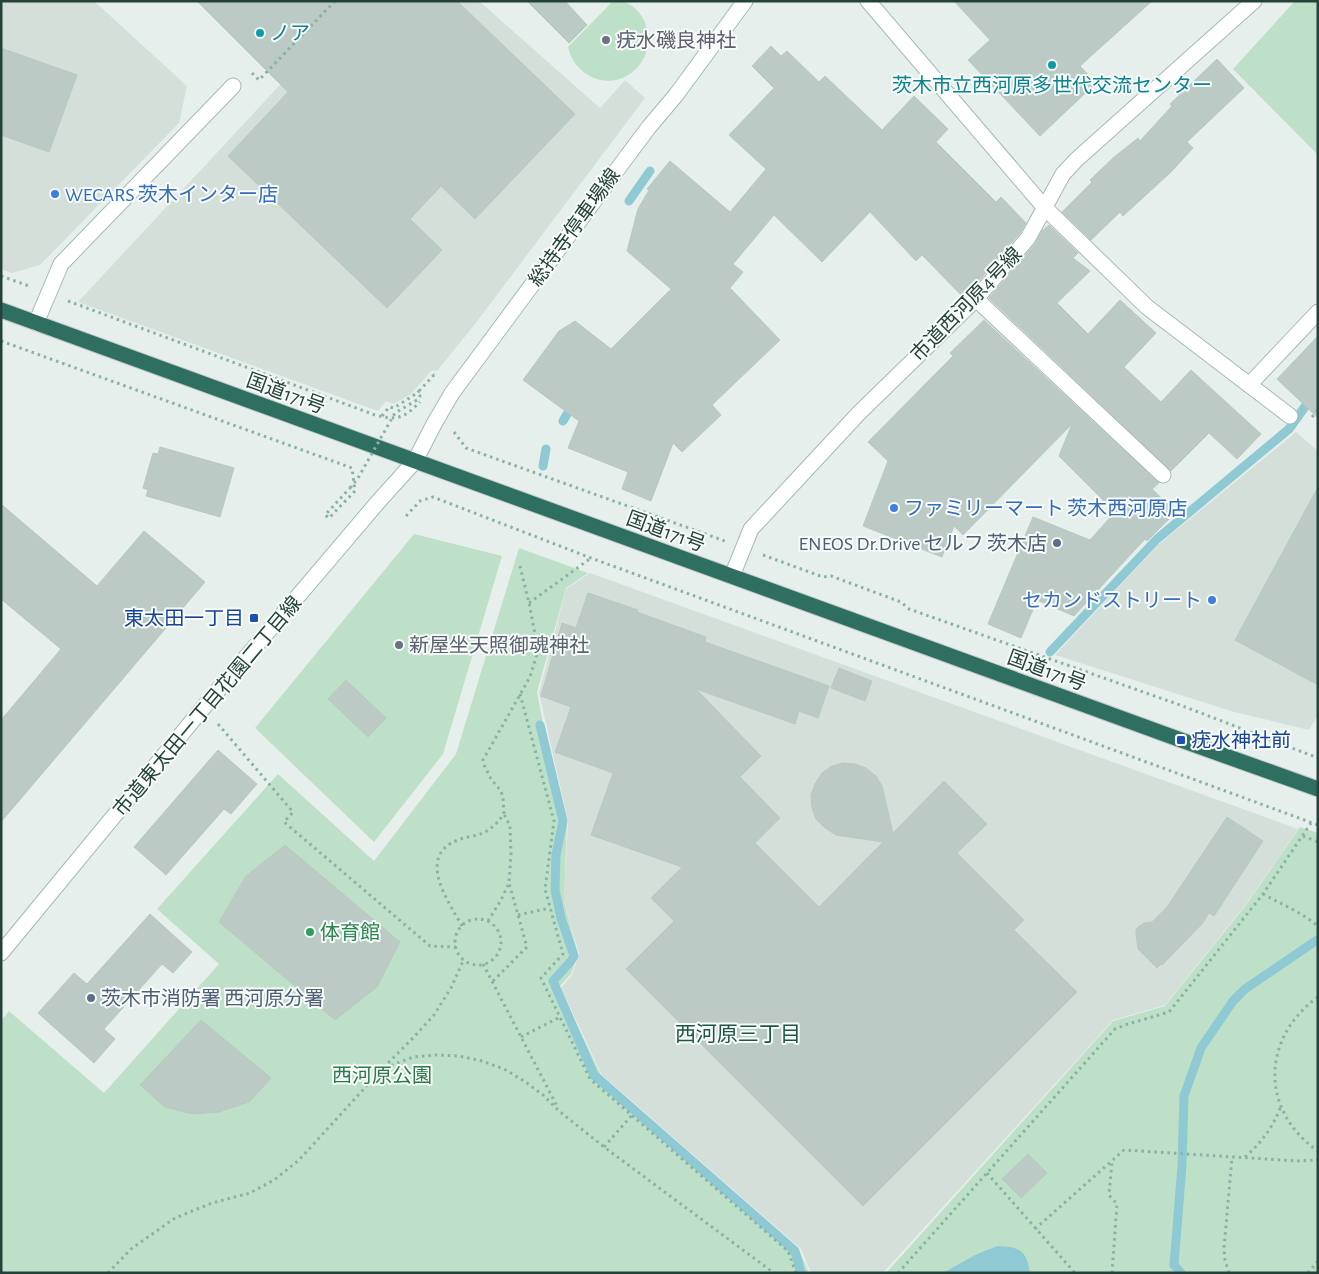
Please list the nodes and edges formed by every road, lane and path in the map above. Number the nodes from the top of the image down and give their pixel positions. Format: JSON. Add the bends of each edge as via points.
{"nodes":[{"id":1,"x":335,"y":1,"type":"edge"},
{"id":2,"x":745,"y":1,"type":"edge"},
{"id":3,"x":1254,"y":1,"type":"edge"},
{"id":4,"x":871,"y":2,"type":"edge"},
{"id":5,"x":233,"y":86,"type":"joint"},
{"id":6,"x":1046,"y":208,"type":"junction"},
{"id":7,"x":1,"y":276,"type":"edge"},
{"id":8,"x":48,"y":294,"type":"junction"},
{"id":9,"x":976,"y":299,"type":"junction"},
{"id":10,"x":1,"y":310,"type":"edge"},
{"id":11,"x":1318,"y":312,"type":"edge"},
{"id":12,"x":36,"y":322,"type":"junction"},
{"id":13,"x":1,"y":341,"type":"edge"},
{"id":14,"x":431,"y":378,"type":"dead end"},
{"id":15,"x":1249,"y":385,"type":"junction"},
{"id":16,"x":417,"y":393,"type":"junction"},
{"id":17,"x":406,"y":414,"type":"dead end"},
{"id":18,"x":1290,"y":416,"type":"dead end"},
{"id":19,"x":382,"y":417,"type":"junction"},
{"id":20,"x":454,"y":432,"type":"dead end"},
{"id":21,"x":415,"y":461,"type":"junction"},
{"id":22,"x":1163,"y":475,"type":"dead end"},
{"id":23,"x":406,"y":516,"type":"dead end"},
{"id":24,"x":744,"y":547,"type":"junction"},
{"id":25,"x":591,"y":558,"type":"junction"},
{"id":26,"x":519,"y":562,"type":"dead end"},
{"id":27,"x":732,"y":576,"type":"junction"},
{"id":28,"x":529,"y":603,"type":"junction"},
{"id":29,"x":520,"y":694,"type":"junction"},
{"id":30,"x":203,"y":708,"type":"junction"},
{"id":31,"x":1318,"y":758,"type":"edge"},
{"id":32,"x":1318,"y":789,"type":"edge"},
{"id":33,"x":504,"y":814,"type":"junction"},
{"id":34,"x":1311,"y":823,"type":"junction"},
{"id":35,"x":1318,"y":826,"type":"edge"},
{"id":36,"x":1303,"y":836,"type":"junction"},
{"id":37,"x":1318,"y":842,"type":"edge"},
{"id":38,"x":509,"y":883,"type":"junction"},
{"id":39,"x":1263,"y":894,"type":"junction"},
{"id":40,"x":550,"y":908,"type":"junction"},
{"id":41,"x":518,"y":915,"type":"junction"},
{"id":42,"x":488,"y":921,"type":"junction"},
{"id":43,"x":462,"y":926,"type":"junction"},
{"id":44,"x":1318,"y":927,"type":"edge"},
{"id":45,"x":456,"y":947,"type":"junction"},
{"id":46,"x":1,"y":953,"type":"edge"},
{"id":47,"x":464,"y":959,"type":"junction"},
{"id":48,"x":483,"y":964,"type":"junction"},
{"id":49,"x":492,"y":982,"type":"junction"},
{"id":50,"x":1318,"y":997,"type":"edge"},
{"id":51,"x":560,"y":1017,"type":"junction"},
{"id":52,"x":521,"y":1036,"type":"junction"},
{"id":53,"x":382,"y":1069,"type":"junction"},
{"id":54,"x":1281,"y":1106,"type":"junction"},
{"id":55,"x":559,"y":1111,"type":"junction"},
{"id":56,"x":632,"y":1115,"type":"junction"},
{"id":57,"x":604,"y":1147,"type":"junction"},
{"id":58,"x":1318,"y":1151,"type":"edge"},
{"id":59,"x":1232,"y":1157,"type":"junction"},
{"id":60,"x":1245,"y":1157,"type":"junction"},
{"id":61,"x":1318,"y":1160,"type":"edge"},
{"id":62,"x":1112,"y":1161,"type":"junction"},
{"id":63,"x":987,"y":1173,"type":"junction"},
{"id":64,"x":1035,"y":1228,"type":"junction"},
{"id":65,"x":1318,"y":1261,"type":"edge"},
{"id":66,"x":108,"y":1273,"type":"edge"},
{"id":67,"x":774,"y":1273,"type":"edge"},
{"id":68,"x":796,"y":1273,"type":"edge"},
{"id":69,"x":898,"y":1273,"type":"edge"},
{"id":70,"x":1075,"y":1273,"type":"edge"},
{"id":71,"x":1112,"y":1273,"type":"edge"},
{"id":72,"x":1229,"y":1273,"type":"edge"},
{"id":73,"x":1308,"y":1273,"type":"edge"}],
"edges":[{"from":1,"to":5,"type":"path","via":[[259,80],[248,70]]},
{"from":2,"to":21,"type":"street","name":"総持寺停車場線","via":[[452,393]]},
{"from":3,"to":6,"type":"street","name":"市道西河原4号線","via":[[1076,160],[1063,174]]},
{"from":4,"to":6,"type":"street"},
{"from":5,"to":8,"type":"street","via":[[61,264]]},
{"from":6,"to":9,"type":"street","name":"市道西河原4号線","via":[[1028,238]]},
{"from":6,"to":15,"type":"street","via":[[1147,307]]},
{"from":7,"to":8,"type":"path"},
{"from":8,"to":12,"type":"street"},
{"from":8,"to":19,"type":"path"},
{"from":9,"to":22,"type":"street"},
{"from":9,"to":24,"type":"street","name":"市道西河原4号線","via":[[859,412],[751,529]]},
{"from":10,"to":12,"type":"highway","name":"国道171号"},
{"from":11,"to":15,"type":"street"},
{"from":12,"to":21,"type":"highway","name":"国道171号"},
{"from":13,"to":16,"type":"path","bridge":true,"via":[[352,468],[355,491],[328,518],[325,515],[330,509],[358,478],[395,413],[417,400],[420,396]]},
{"from":14,"to":16,"type":"path"},
{"from":15,"to":18,"type":"street"},
{"from":16,"to":19,"type":"path","via":[[394,408],[388,408]]},
{"from":17,"to":19,"type":"path","via":[[397,418]]},
{"from":20,"to":24,"type":"path","via":[[466,448]]},
{"from":21,"to":27,"type":"highway","name":"国道171号"},
{"from":21,"to":30,"type":"street","name":"市道東太田一丁目花園二丁目線"},
{"from":23,"to":25,"type":"path","via":[[420,501],[433,497]]},
{"from":24,"to":27,"type":"street","name":"市道西河原4号線"},
{"from":24,"to":31,"type":"path","via":[[823,577],[831,576],[901,602],[909,609],[1180,705]]},
{"from":25,"to":28,"type":"path"},
{"from":25,"to":34,"type":"path"},
{"from":26,"to":28,"type":"path"},
{"from":27,"to":32,"type":"highway","name":"国道171号"},
{"from":28,"to":29,"type":"path","via":[[538,650],[530,677]]},
{"from":29,"to":33,"type":"path","via":[[483,760],[487,773],[504,798]]},
{"from":29,"to":40,"type":"path","via":[[554,821],[545,889]]},
{"from":30,"to":45,"type":"path","via":[[293,812],[284,822],[430,946]]},
{"from":30,"to":46,"type":"street","name":"市道東太田一丁目花園二丁目線"},
{"from":33,"to":38,"type":"path","via":[[510,826]]},
{"from":33,"to":43,"type":"path","via":[[491,829],[458,840],[439,855],[437,876]]},
{"from":34,"to":35,"type":"path"},
{"from":34,"to":36,"type":"path"},
{"from":36,"to":37,"type":"path"},
{"from":36,"to":39,"type":"path"},
{"from":38,"to":41,"type":"path"},
{"from":38,"to":42,"type":"path"},
{"from":39,"to":44,"type":"path"},
{"from":39,"to":63,"type":"path","via":[[1169,1012],[1115,1030]]},
{"from":40,"to":41,"type":"path"},
{"from":40,"to":51,"type":"path","via":[[563,954],[541,978]]},
{"from":41,"to":49,"type":"path","via":[[527,947]]},
{"from":42,"to":43,"type":"path","via":[[474,919]]},
{"from":42,"to":48,"type":"path","via":[[501,940],[496,955]]},
{"from":43,"to":45,"type":"path"},
{"from":45,"to":47,"type":"path"},
{"from":47,"to":48,"type":"path","via":[[473,964]]},
{"from":47,"to":53,"type":"path","via":[[434,1015]]},
{"from":48,"to":49,"type":"path"},
{"from":49,"to":52,"type":"path"},
{"from":50,"to":54,"type":"path","via":[[1297,1015],[1278,1051],[1275,1079]]},
{"from":51,"to":52,"type":"path"},
{"from":51,"to":56,"type":"path","via":[[590,1079]]},
{"from":52,"to":55,"type":"path"},
{"from":53,"to":55,"type":"path","via":[[413,1057],[436,1055],[482,1061],[524,1081]]},
{"from":53,"to":66,"type":"path","via":[[299,1160],[274,1180],[250,1192],[175,1218],[131,1249]]},
{"from":54,"to":58,"type":"path","via":[[1292,1128]]},
{"from":54,"to":60,"type":"path","via":[[1267,1135]]},
{"from":55,"to":57,"type":"path"},
{"from":56,"to":57,"type":"path"},
{"from":56,"to":68,"type":"path","via":[[788,1252]]},
{"from":57,"to":67,"type":"path"},
{"from":59,"to":60,"type":"path"},
{"from":59,"to":62,"type":"path","via":[[1124,1150]]},
{"from":59,"to":72,"type":"path","via":[[1224,1248]]},
{"from":60,"to":61,"type":"path"},
{"from":62,"to":64,"type":"path"},
{"from":62,"to":71,"type":"path","via":[[1109,1195],[1117,1204]]},
{"from":63,"to":64,"type":"path"},
{"from":63,"to":69,"type":"path"},
{"from":64,"to":70,"type":"path"},
{"from":65,"to":73,"type":"path"}]}
